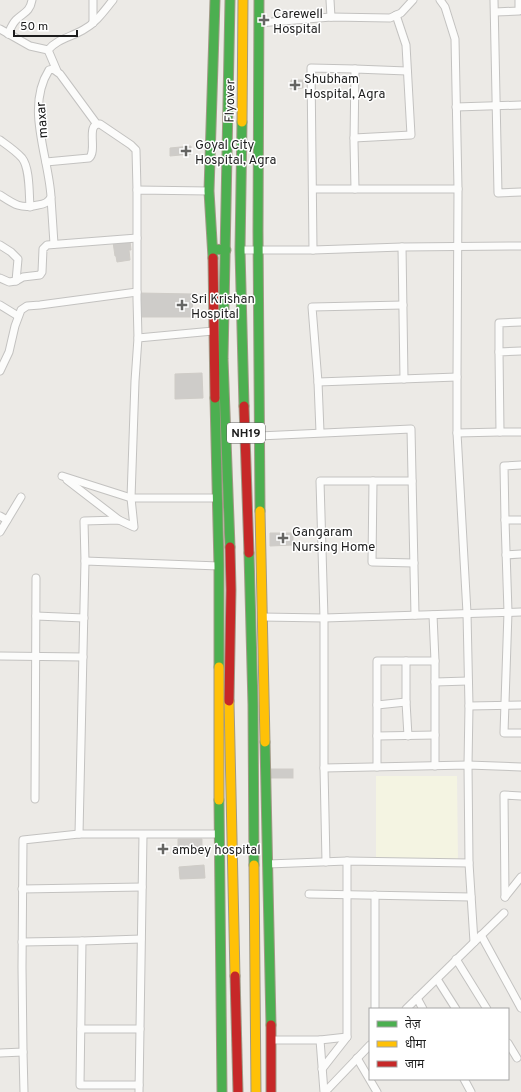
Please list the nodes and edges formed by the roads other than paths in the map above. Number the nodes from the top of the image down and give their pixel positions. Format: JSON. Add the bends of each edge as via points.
{"nodes":[{"id":1,"x":32,"y":0,"type":"edge"},
{"id":2,"x":93,"y":0,"type":"edge"},
{"id":3,"x":114,"y":0,"type":"edge"},
{"id":4,"x":215,"y":0,"type":"edge"},
{"id":5,"x":230,"y":0,"type":"edge"},
{"id":6,"x":243,"y":0,"type":"edge"},
{"id":7,"x":259,"y":0,"type":"edge"},
{"id":8,"x":330,"y":0,"type":"edge"},
{"id":9,"x":413,"y":0,"type":"edge"},
{"id":10,"x":440,"y":0,"type":"edge"},
{"id":11,"x":494,"y":0,"type":"edge"},
{"id":12,"x":519,"y":0,"type":"edge"},
{"id":13,"x":495,"y":12,"type":"junction"},
{"id":14,"x":396,"y":15,"type":"junction"},
{"id":15,"x":331,"y":17,"type":"junction"},
{"id":16,"x":93,"y":23,"type":"junction"},
{"id":17,"x":259,"y":23,"type":"junction"},
{"id":18,"x":0,"y":30,"type":"edge"},
{"id":19,"x":8,"y":34,"type":"junction"},
{"id":20,"x":48,"y":50,"type":"junction"},
{"id":21,"x":355,"y":69,"type":"junction"},
{"id":22,"x":57,"y":71,"type":"junction"},
{"id":23,"x":407,"y":71,"type":"junction"},
{"id":24,"x":521,"y":105,"type":"edge"},
{"id":25,"x":497,"y":106,"type":"junction"},
{"id":26,"x":456,"y":107,"type":"junction"},
{"id":27,"x":96,"y":123,"type":"junction"},
{"id":28,"x":354,"y":138,"type":"junction"},
{"id":29,"x":0,"y":140,"type":"edge"},
{"id":30,"x":46,"y":162,"type":"junction"},
{"id":31,"x":355,"y":188,"type":"junction"},
{"id":32,"x":313,"y":189,"type":"junction"},
{"id":33,"x":458,"y":189,"type":"junction"},
{"id":34,"x":137,"y":190,"type":"junction"},
{"id":35,"x":209,"y":191,"type":"junction"},
{"id":36,"x":521,"y":192,"type":"edge"},
{"id":37,"x":0,"y":196,"type":"edge"},
{"id":38,"x":51,"y":197,"type":"junction"},
{"id":39,"x":30,"y":207,"type":"junction"},
{"id":40,"x":137,"y":238,"type":"junction"},
{"id":41,"x":54,"y":244,"type":"junction"},
{"id":42,"x":0,"y":245,"type":"edge"},
{"id":43,"x":521,"y":246,"type":"edge"},
{"id":44,"x":402,"y":247,"type":"junction"},
{"id":45,"x":458,"y":247,"type":"junction"},
{"id":46,"x":212,"y":249,"type":"junction"},
{"id":47,"x":226,"y":250,"type":"junction"},
{"id":48,"x":240,"y":250,"type":"junction"},
{"id":49,"x":313,"y":250,"type":"junction"},
{"id":50,"x":258,"y":251,"type":"junction"},
{"id":51,"x":0,"y":278,"type":"edge"},
{"id":52,"x":16,"y":281,"type":"junction"},
{"id":53,"x":137,"y":292,"type":"junction"},
{"id":54,"x":0,"y":305,"type":"edge"},
{"id":55,"x":403,"y":305,"type":"junction"},
{"id":56,"x":18,"y":316,"type":"junction"},
{"id":57,"x":521,"y":322,"type":"edge"},
{"id":58,"x":213,"y":331,"type":"junction"},
{"id":59,"x":138,"y":338,"type":"junction"},
{"id":60,"x":521,"y":351,"type":"edge"},
{"id":61,"x":499,"y":352,"type":"junction"},
{"id":62,"x":0,"y":371,"type":"edge"},
{"id":63,"x":456,"y":377,"type":"junction"},
{"id":64,"x":404,"y":379,"type":"junction"},
{"id":65,"x":318,"y":382,"type":"junction"},
{"id":66,"x":320,"y":432,"type":"junction"},
{"id":67,"x":500,"y":432,"type":"junction"},
{"id":68,"x":521,"y":432,"type":"edge"},
{"id":69,"x":457,"y":433,"type":"junction"},
{"id":70,"x":258,"y":436,"type":"junction"},
{"id":71,"x":521,"y":465,"type":"edge"},
{"id":72,"x":373,"y":481,"type":"junction"},
{"id":73,"x":412,"y":481,"type":"junction"},
{"id":74,"x":21,"y":497,"type":"dead end"},
{"id":75,"x":132,"y":498,"type":"junction"},
{"id":76,"x":217,"y":498,"type":"junction"},
{"id":77,"x":0,"y":516,"type":"edge"},
{"id":78,"x":7,"y":520,"type":"junction"},
{"id":79,"x":119,"y":520,"type":"junction"},
{"id":80,"x":505,"y":520,"type":"junction"},
{"id":81,"x":521,"y":520,"type":"edge"},
{"id":82,"x":0,"y":532,"type":"edge"},
{"id":83,"x":521,"y":554,"type":"edge"},
{"id":84,"x":506,"y":555,"type":"junction"},
{"id":85,"x":85,"y":561,"type":"junction"},
{"id":86,"x":414,"y":563,"type":"junction"},
{"id":87,"x":219,"y":566,"type":"junction"},
{"id":88,"x":36,"y":578,"type":"dead end"},
{"id":89,"x":508,"y":612,"type":"junction"},
{"id":90,"x":521,"y":612,"type":"edge"},
{"id":91,"x":467,"y":613,"type":"junction"},
{"id":92,"x":414,"y":615,"type":"junction"},
{"id":93,"x":433,"y":615,"type":"junction"},
{"id":94,"x":36,"y":616,"type":"junction"},
{"id":95,"x":262,"y":617,"type":"junction"},
{"id":96,"x":84,"y":618,"type":"junction"},
{"id":97,"x":324,"y":618,"type":"junction"},
{"id":98,"x":0,"y":656,"type":"edge"},
{"id":99,"x":36,"y":656,"type":"junction"},
{"id":100,"x":83,"y":657,"type":"junction"},
{"id":101,"x":435,"y":660,"type":"junction"},
{"id":102,"x":406,"y":661,"type":"junction"},
{"id":103,"x":468,"y":680,"type":"junction"},
{"id":104,"x":435,"y":682,"type":"junction"},
{"id":105,"x":406,"y":702,"type":"junction"},
{"id":106,"x":377,"y":704,"type":"junction"},
{"id":107,"x":504,"y":704,"type":"junction"},
{"id":108,"x":521,"y":705,"type":"edge"},
{"id":109,"x":469,"y":706,"type":"junction"},
{"id":110,"x":521,"y":733,"type":"edge"},
{"id":111,"x":435,"y":735,"type":"junction"},
{"id":112,"x":377,"y":736,"type":"junction"},
{"id":113,"x":408,"y":736,"type":"junction"},
{"id":114,"x":468,"y":765,"type":"junction"},
{"id":115,"x":435,"y":766,"type":"junction"},
{"id":116,"x":377,"y":767,"type":"junction"},
{"id":117,"x":521,"y":767,"type":"edge"},
{"id":118,"x":324,"y":768,"type":"junction"},
{"id":119,"x":521,"y":796,"type":"edge"},
{"id":120,"x":35,"y":799,"type":"dead end"},
{"id":121,"x":79,"y":834,"type":"junction"},
{"id":122,"x":219,"y":834,"type":"junction"},
{"id":123,"x":143,"y":835,"type":"junction"},
{"id":124,"x":348,"y":861,"type":"junction"},
{"id":125,"x":326,"y":862,"type":"junction"},
{"id":126,"x":469,"y":863,"type":"junction"},
{"id":127,"x":268,"y":864,"type":"junction"},
{"id":128,"x":521,"y":877,"type":"edge"},
{"id":129,"x":142,"y":888,"type":"junction"},
{"id":130,"x":22,"y":889,"type":"junction"},
{"id":131,"x":308,"y":894,"type":"dead end"},
{"id":132,"x":347,"y":895,"type":"junction"},
{"id":133,"x":374,"y":895,"type":"junction"},
{"id":134,"x":471,"y":897,"type":"junction"},
{"id":135,"x":504,"y":913,"type":"dead end"},
{"id":136,"x":481,"y":935,"type":"junction"},
{"id":137,"x":142,"y":939,"type":"junction"},
{"id":138,"x":82,"y":941,"type":"junction"},
{"id":139,"x":22,"y":942,"type":"junction"},
{"id":140,"x":474,"y":942,"type":"junction"},
{"id":141,"x":456,"y":959,"type":"junction"},
{"id":142,"x":437,"y":979,"type":"junction"},
{"id":143,"x":417,"y":998,"type":"junction"},
{"id":144,"x":375,"y":1008,"type":"edge"},
{"id":145,"x":407,"y":1008,"type":"edge"},
{"id":146,"x":422,"y":1008,"type":"edge"},
{"id":147,"x":455,"y":1008,"type":"edge"},
{"id":148,"x":486,"y":1008,"type":"edge"},
{"id":149,"x":521,"y":1008,"type":"edge"},
{"id":150,"x":81,"y":1029,"type":"junction"},
{"id":151,"x":140,"y":1029,"type":"junction"},
{"id":152,"x":347,"y":1037,"type":"junction"},
{"id":153,"x":271,"y":1040,"type":"junction"},
{"id":154,"x":320,"y":1040,"type":"junction"},
{"id":155,"x":509,"y":1045,"type":"edge"},
{"id":156,"x":369,"y":1046,"type":"edge"},
{"id":157,"x":23,"y":1052,"type":"junction"},
{"id":158,"x":0,"y":1053,"type":"edge"},
{"id":159,"x":358,"y":1058,"type":"junction"},
{"id":160,"x":517,"y":1058,"type":"dead end"},
{"id":161,"x":322,"y":1069,"type":"junction"},
{"id":162,"x":369,"y":1078,"type":"edge"},
{"id":163,"x":370,"y":1080,"type":"edge"},
{"id":164,"x":465,"y":1080,"type":"edge"},
{"id":165,"x":139,"y":1088,"type":"edge"},
{"id":166,"x":24,"y":1092,"type":"edge"},
{"id":167,"x":222,"y":1092,"type":"edge"},
{"id":168,"x":238,"y":1092,"type":"edge"},
{"id":169,"x":256,"y":1092,"type":"edge"},
{"id":170,"x":271,"y":1092,"type":"edge"},
{"id":171,"x":325,"y":1092,"type":"edge"},
{"id":172,"x":377,"y":1092,"type":"edge"},
{"id":173,"x":471,"y":1092,"type":"edge"}],
"edges":[{"from":1,"to":19,"type":"street","via":[[30,8],[15,21]]},
{"from":2,"to":16,"type":"street"},
{"from":3,"to":16,"type":"street"},
{"from":4,"to":35,"type":"main road"},
{"from":5,"to":47,"type":"main road","name":"Flyover","number":"NH19"},
{"from":6,"to":48,"type":"main road","name":"Flyover","number":"NH19"},
{"from":7,"to":17,"type":"main road"},
{"from":8,"to":15,"type":"street"},
{"from":9,"to":14,"type":"street"},
{"from":10,"to":26,"type":"street","via":[[445,7],[455,39]]},
{"from":11,"to":13,"type":"street"},
{"from":12,"to":13,"type":"street","via":[[519,11]]},
{"from":13,"to":25,"type":"street"},
{"from":14,"to":15,"type":"street","via":[[390,18]]},
{"from":14,"to":23,"type":"street","via":[[406,45]]},
{"from":15,"to":17,"type":"street"},
{"from":16,"to":20,"type":"street","via":[[53,44]]},
{"from":17,"to":50,"type":"main road"},
{"from":18,"to":19,"type":"street"},
{"from":19,"to":20,"type":"street","via":[[30,46]]},
{"from":20,"to":22,"type":"street"},
{"from":21,"to":23,"type":"street"},
{"from":21,"to":28,"type":"street"},
{"from":21,"to":32,"type":"street","via":[[311,68]]},
{"from":22,"to":27,"type":"street"},
{"from":22,"to":30,"type":"street","name":"maxar","via":[[49,70],[43,80],[38,108]]},
{"from":23,"to":28,"type":"street","via":[[411,135]]},
{"from":24,"to":25,"type":"street"},
{"from":25,"to":26,"type":"street"},
{"from":25,"to":36,"type":"street","via":[[498,194]]},
{"from":26,"to":33,"type":"street"},
{"from":27,"to":30,"type":"street","via":[[93,129],[92,156],[85,159]]},
{"from":27,"to":34,"type":"street","via":[[136,150]]},
{"from":28,"to":31,"type":"street"},
{"from":29,"to":39,"type":"street","via":[[24,162],[27,169]]},
{"from":30,"to":38,"type":"street","name":"maxar"},
{"from":31,"to":32,"type":"street"},
{"from":31,"to":33,"type":"street"},
{"from":32,"to":49,"type":"street"},
{"from":33,"to":45,"type":"street"},
{"from":34,"to":35,"type":"street"},
{"from":34,"to":40,"type":"street"},
{"from":35,"to":46,"type":"main road"},
{"from":37,"to":39,"type":"street","via":[[22,207]]},
{"from":38,"to":39,"type":"street","via":[[46,203]]},
{"from":38,"to":41,"type":"street","name":"maxar"},
{"from":40,"to":41,"type":"street"},
{"from":40,"to":53,"type":"street"},
{"from":41,"to":52,"type":"street","via":[[43,249],[40,275],[23,277]]},
{"from":42,"to":52,"type":"street","via":[[18,259]]},
{"from":43,"to":45,"type":"street"},
{"from":44,"to":45,"type":"street"},
{"from":44,"to":49,"type":"street"},
{"from":44,"to":55,"type":"street"},
{"from":45,"to":63,"type":"street"},
{"from":46,"to":47,"type":"main road"},
{"from":46,"to":58,"type":"main road"},
{"from":47,"to":168,"type":"main road","number":"NH19","via":[[223,359],[230,582],[229,705]]},
{"from":48,"to":50,"type":"street"},
{"from":48,"to":169,"type":"main road","number":"NH19","via":[[253,705]]},
{"from":49,"to":50,"type":"street"},
{"from":50,"to":70,"type":"main road"},
{"from":51,"to":52,"type":"street","via":[[9,282]]},
{"from":53,"to":56,"type":"street","via":[[27,306]]},
{"from":53,"to":59,"type":"street"},
{"from":54,"to":56,"type":"street"},
{"from":55,"to":64,"type":"street"},
{"from":55,"to":65,"type":"street","via":[[312,307]]},
{"from":56,"to":62,"type":"street","via":[[9,352]]},
{"from":57,"to":61,"type":"street","via":[[499,323]]},
{"from":58,"to":59,"type":"street"},
{"from":58,"to":76,"type":"main road"},
{"from":59,"to":75,"type":"street"},
{"from":60,"to":61,"type":"street"},
{"from":61,"to":67,"type":"street"},
{"from":63,"to":64,"type":"street"},
{"from":63,"to":69,"type":"street"},
{"from":64,"to":65,"type":"street"},
{"from":65,"to":66,"type":"street"},
{"from":66,"to":70,"type":"street"},
{"from":66,"to":73,"type":"street","via":[[411,429]]},
{"from":67,"to":68,"type":"street"},
{"from":67,"to":69,"type":"street"},
{"from":69,"to":91,"type":"street"},
{"from":70,"to":95,"type":"main road"},
{"from":71,"to":80,"type":"street","via":[[504,466]]},
{"from":72,"to":73,"type":"street"},
{"from":72,"to":86,"type":"street","via":[[372,562]]},
{"from":72,"to":97,"type":"street","via":[[320,481]]},
{"from":73,"to":86,"type":"street"},
{"from":74,"to":78,"type":"street"},
{"from":75,"to":76,"type":"street"},
{"from":75,"to":79,"type":"street","via":[[134,527]]},
{"from":75,"to":79,"type":"street","via":[[62,476]]},
{"from":76,"to":87,"type":"main road"},
{"from":77,"to":78,"type":"street"},
{"from":78,"to":82,"type":"street"},
{"from":79,"to":85,"type":"street","via":[[84,521]]},
{"from":80,"to":81,"type":"street"},
{"from":80,"to":84,"type":"street"},
{"from":83,"to":84,"type":"street"},
{"from":84,"to":89,"type":"street"},
{"from":85,"to":87,"type":"street"},
{"from":85,"to":96,"type":"street"},
{"from":86,"to":92,"type":"street"},
{"from":87,"to":122,"type":"main road"},
{"from":88,"to":94,"type":"street"},
{"from":89,"to":90,"type":"street"},
{"from":89,"to":91,"type":"street"},
{"from":89,"to":107,"type":"street"},
{"from":91,"to":93,"type":"street"},
{"from":91,"to":103,"type":"street"},
{"from":92,"to":93,"type":"street"},
{"from":92,"to":97,"type":"street"},
{"from":93,"to":101,"type":"street"},
{"from":94,"to":96,"type":"street"},
{"from":94,"to":99,"type":"street"},
{"from":95,"to":97,"type":"street"},
{"from":95,"to":127,"type":"main road"},
{"from":96,"to":100,"type":"street"},
{"from":97,"to":118,"type":"street"},
{"from":98,"to":99,"type":"street"},
{"from":99,"to":100,"type":"street"},
{"from":99,"to":120,"type":"street"},
{"from":100,"to":121,"type":"street"},
{"from":101,"to":102,"type":"street"},
{"from":101,"to":104,"type":"street"},
{"from":102,"to":105,"type":"street"},
{"from":102,"to":106,"type":"street","via":[[377,661]]},
{"from":103,"to":104,"type":"street"},
{"from":103,"to":109,"type":"street"},
{"from":104,"to":111,"type":"street"},
{"from":105,"to":106,"type":"street"},
{"from":105,"to":113,"type":"street"},
{"from":106,"to":112,"type":"street"},
{"from":107,"to":108,"type":"street"},
{"from":107,"to":109,"type":"street"},
{"from":107,"to":110,"type":"street","via":[[504,733]]},
{"from":109,"to":114,"type":"street"},
{"from":111,"to":113,"type":"street"},
{"from":111,"to":115,"type":"street"},
{"from":112,"to":113,"type":"street"},
{"from":112,"to":116,"type":"street"},
{"from":114,"to":115,"type":"street"},
{"from":114,"to":117,"type":"street"},
{"from":114,"to":126,"type":"street"},
{"from":115,"to":116,"type":"street"},
{"from":116,"to":118,"type":"street"},
{"from":118,"to":125,"type":"street"},
{"from":119,"to":128,"type":"street","via":[[504,795],[505,897]]},
{"from":121,"to":123,"type":"street"},
{"from":121,"to":130,"type":"street","via":[[23,840]]},
{"from":122,"to":123,"type":"street"},
{"from":122,"to":167,"type":"main road"},
{"from":123,"to":129,"type":"street"},
{"from":124,"to":125,"type":"street"},
{"from":124,"to":126,"type":"street"},
{"from":124,"to":132,"type":"street"},
{"from":125,"to":127,"type":"street"},
{"from":126,"to":134,"type":"street"},
{"from":127,"to":153,"type":"main road"},
{"from":129,"to":130,"type":"street"},
{"from":129,"to":137,"type":"street"},
{"from":130,"to":139,"type":"street"},
{"from":131,"to":132,"type":"street"},
{"from":132,"to":133,"type":"street"},
{"from":132,"to":152,"type":"street"},
{"from":133,"to":134,"type":"street"},
{"from":133,"to":144,"type":"street"},
{"from":134,"to":140,"type":"street"},
{"from":135,"to":136,"type":"street"},
{"from":136,"to":140,"type":"street"},
{"from":136,"to":149,"type":"street"},
{"from":137,"to":138,"type":"street"},
{"from":137,"to":151,"type":"street"},
{"from":138,"to":139,"type":"street"},
{"from":138,"to":150,"type":"street"},
{"from":139,"to":157,"type":"street"},
{"from":140,"to":141,"type":"street"},
{"from":141,"to":142,"type":"street"},
{"from":141,"to":148,"type":"street"},
{"from":142,"to":143,"type":"street"},
{"from":142,"to":147,"type":"street"},
{"from":143,"to":145,"type":"street"},
{"from":143,"to":146,"type":"street"},
{"from":150,"to":151,"type":"street"},
{"from":150,"to":165,"type":"street","via":[[80,1085]]},
{"from":151,"to":165,"type":"street"},
{"from":152,"to":154,"type":"street"},
{"from":152,"to":161,"type":"street"},
{"from":153,"to":154,"type":"street"},
{"from":153,"to":170,"type":"main road"},
{"from":154,"to":161,"type":"street"},
{"from":155,"to":160,"type":"street"},
{"from":156,"to":159,"type":"street"},
{"from":157,"to":158,"type":"street"},
{"from":157,"to":166,"type":"street"},
{"from":159,"to":162,"type":"street"},
{"from":159,"to":171,"type":"street"},
{"from":161,"to":171,"type":"street"},
{"from":163,"to":172,"type":"street"},
{"from":164,"to":173,"type":"street"}]}
